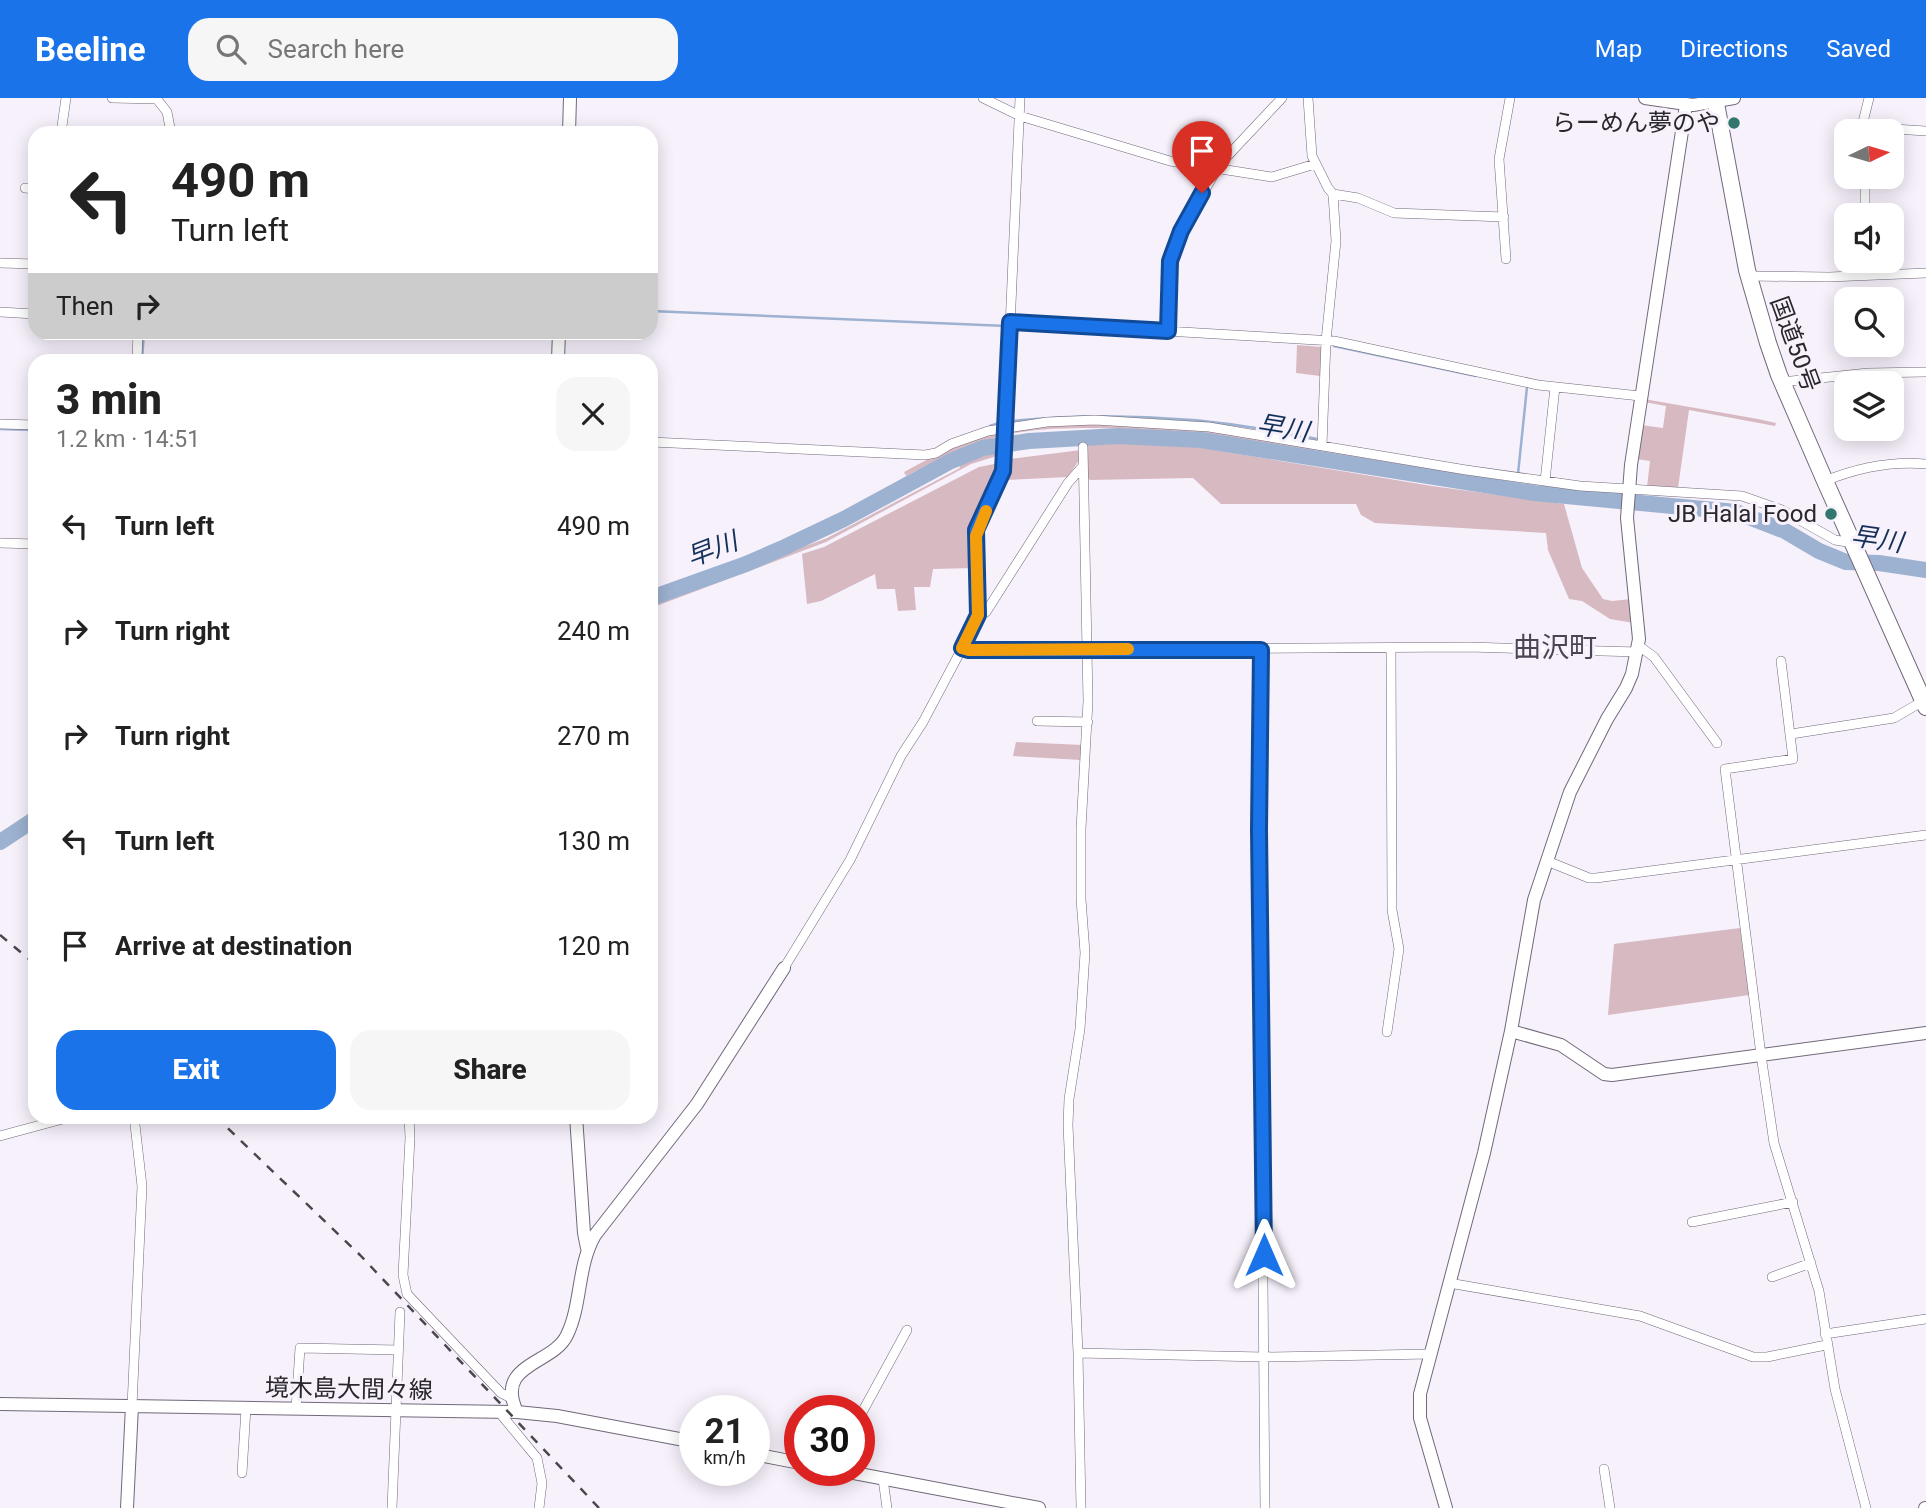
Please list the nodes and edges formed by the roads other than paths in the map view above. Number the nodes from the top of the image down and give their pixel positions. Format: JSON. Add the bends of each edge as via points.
{"nodes":[{"id":1,"x":66,"y":98,"type":"edge"},
{"id":2,"x":112,"y":98,"type":"edge"},
{"id":3,"x":570,"y":98,"type":"edge"},
{"id":4,"x":983,"y":98,"type":"edge"},
{"id":5,"x":1020,"y":98,"type":"edge"},
{"id":6,"x":1282,"y":98,"type":"edge"},
{"id":7,"x":1308,"y":98,"type":"edge"},
{"id":8,"x":1510,"y":98,"type":"edge"},
{"id":9,"x":1646,"y":98,"type":"edge"},
{"id":10,"x":1734,"y":98,"type":"edge"},
{"id":11,"x":1868,"y":98,"type":"edge"},
{"id":12,"x":156,"y":99,"type":"edge"},
{"id":13,"x":1716,"y":100,"type":"edge"},
{"id":14,"x":1686,"y":105,"type":"junction"},
{"id":15,"x":1020,"y":116,"type":"junction"},
{"id":16,"x":1864,"y":119,"type":"edge"},
{"id":17,"x":62,"y":126,"type":"edge"},
{"id":18,"x":170,"y":126,"type":"edge"},
{"id":19,"x":569,"y":126,"type":"edge"},
{"id":20,"x":1904,"y":130,"type":"edge"},
{"id":21,"x":1926,"y":131,"type":"edge"},
{"id":22,"x":1315,"y":164,"type":"junction"},
{"id":23,"x":1216,"y":169,"type":"junction"},
{"id":24,"x":1333,"y":194,"type":"junction"},
{"id":25,"x":1504,"y":217,"type":"junction"},
{"id":26,"x":1506,"y":259,"type":"dead end"},
{"id":27,"x":0,"y":263,"type":"edge"},
{"id":28,"x":28,"y":264,"type":"edge"},
{"id":29,"x":1926,"y":273,"type":"edge"},
{"id":30,"x":1862,"y":275,"type":"joint"},
{"id":31,"x":1749,"y":276,"type":"junction"},
{"id":32,"x":0,"y":312,"type":"edge"},
{"id":33,"x":28,"y":314,"type":"edge"},
{"id":34,"x":1010,"y":322,"type":"junction"},
{"id":35,"x":1168,"y":331,"type":"junction"},
{"id":36,"x":1326,"y":341,"type":"junction"},
{"id":37,"x":1926,"y":372,"type":"edge"},
{"id":38,"x":1782,"y":382,"type":"junction"},
{"id":39,"x":1555,"y":387,"type":"junction"},
{"id":40,"x":1640,"y":396,"type":"junction"},
{"id":41,"x":0,"y":424,"type":"edge"},
{"id":42,"x":28,"y":425,"type":"edge"},
{"id":43,"x":1005,"y":430,"type":"junction"},
{"id":44,"x":658,"y":442,"type":"edge"},
{"id":45,"x":1322,"y":445,"type":"junction"},
{"id":46,"x":1083,"y":447,"type":"dead end"},
{"id":47,"x":1926,"y":464,"type":"edge"},
{"id":48,"x":1083,"y":466,"type":"junction"},
{"id":49,"x":1545,"y":481,"type":"junction"},
{"id":50,"x":1825,"y":481,"type":"junction"},
{"id":51,"x":1629,"y":491,"type":"junction"},
{"id":52,"x":0,"y":543,"type":"edge"},
{"id":53,"x":28,"y":544,"type":"edge"},
{"id":54,"x":1854,"y":545,"type":"junction"},
{"id":55,"x":978,"y":615,"type":"junction"},
{"id":56,"x":962,"y":648,"type":"junction"},
{"id":57,"x":1391,"y":648,"type":"junction"},
{"id":58,"x":1086,"y":649,"type":"junction"},
{"id":59,"x":1639,"y":649,"type":"junction"},
{"id":60,"x":1261,"y":650,"type":"junction"},
{"id":61,"x":1781,"y":661,"type":"dead end"},
{"id":62,"x":1924,"y":704,"type":"edge"},
{"id":63,"x":1037,"y":721,"type":"dead end"},
{"id":64,"x":1088,"y":722,"type":"junction"},
{"id":65,"x":1791,"y":734,"type":"junction"},
{"id":66,"x":1717,"y":743,"type":"dead end"},
{"id":67,"x":1926,"y":835,"type":"edge"},
{"id":68,"x":1736,"y":860,"type":"junction"},
{"id":69,"x":1547,"y":861,"type":"junction"},
{"id":70,"x":784,"y":968,"type":"joint"},
{"id":71,"x":1511,"y":1031,"type":"junction"},
{"id":72,"x":1387,"y":1032,"type":"dead end"},
{"id":73,"x":1926,"y":1033,"type":"edge"},
{"id":74,"x":1761,"y":1055,"type":"junction"},
{"id":75,"x":44,"y":1124,"type":"edge"},
{"id":76,"x":135,"y":1124,"type":"edge"},
{"id":77,"x":409,"y":1124,"type":"edge"},
{"id":78,"x":577,"y":1124,"type":"edge"},
{"id":79,"x":0,"y":1136,"type":"edge"},
{"id":80,"x":1793,"y":1202,"type":"junction"},
{"id":81,"x":1692,"y":1223,"type":"dead end"},
{"id":82,"x":587,"y":1248,"type":"junction"},
{"id":83,"x":1811,"y":1263,"type":"junction"},
{"id":84,"x":1772,"y":1277,"type":"dead end"},
{"id":85,"x":1449,"y":1283,"type":"junction"},
{"id":86,"x":400,"y":1312,"type":"dead end"},
{"id":87,"x":1926,"y":1320,"type":"edge"},
{"id":88,"x":907,"y":1330,"type":"dead end"},
{"id":89,"x":1825,"y":1334,"type":"junction"},
{"id":90,"x":1826,"y":1345,"type":"junction"},
{"id":91,"x":398,"y":1350,"type":"junction"},
{"id":92,"x":1078,"y":1353,"type":"junction"},
{"id":93,"x":1431,"y":1354,"type":"junction"},
{"id":94,"x":1264,"y":1357,"type":"junction"},
{"id":95,"x":872,"y":1395,"type":"edge"},
{"id":96,"x":512,"y":1398,"type":"junction"},
{"id":97,"x":0,"y":1404,"type":"edge"},
{"id":98,"x":132,"y":1406,"type":"junction"},
{"id":99,"x":246,"y":1408,"type":"junction"},
{"id":100,"x":296,"y":1409,"type":"junction"},
{"id":101,"x":395,"y":1410,"type":"junction"},
{"id":102,"x":499,"y":1412,"type":"junction"},
{"id":103,"x":517,"y":1412,"type":"junction"},
{"id":104,"x":679,"y":1439,"type":"edge"},
{"id":105,"x":1604,"y":1469,"type":"dead end"},
{"id":106,"x":242,"y":1473,"type":"dead end"},
{"id":107,"x":875,"y":1477,"type":"edge"},
{"id":108,"x":883,"y":1479,"type":"junction"},
{"id":109,"x":127,"y":1508,"type":"edge"},
{"id":110,"x":392,"y":1508,"type":"edge"},
{"id":111,"x":539,"y":1508,"type":"edge"},
{"id":112,"x":887,"y":1508,"type":"edge"},
{"id":113,"x":1039,"y":1508,"type":"edge"},
{"id":114,"x":1081,"y":1508,"type":"edge"},
{"id":115,"x":1265,"y":1508,"type":"edge"},
{"id":116,"x":1446,"y":1508,"type":"edge"},
{"id":117,"x":1610,"y":1508,"type":"edge"},
{"id":118,"x":1866,"y":1508,"type":"edge"}],
"edges":[{"from":1,"to":17,"type":"street"},
{"from":2,"to":12,"type":"street"},
{"from":3,"to":19,"type":"street"},
{"from":4,"to":15,"type":"street"},
{"from":5,"to":15,"type":"street"},
{"from":6,"to":23,"type":"street"},
{"from":7,"to":22,"type":"street"},
{"from":8,"to":25,"type":"street","via":[[1499,159]]},
{"from":9,"to":14,"type":"street"},
{"from":10,"to":13,"type":"street"},
{"from":11,"to":16,"type":"street"},
{"from":12,"to":18,"type":"street","via":[[167,112]]},
{"from":13,"to":14,"type":"street"},
{"from":13,"to":31,"type":"highway","name":"国道50号"},
{"from":14,"to":40,"type":"street"},
{"from":15,"to":23,"type":"street","via":[[1153,157]]},
{"from":15,"to":34,"type":"street"},
{"from":20,"to":21,"type":"street"},
{"from":22,"to":23,"type":"street","via":[[1272,177]]},
{"from":22,"to":24,"type":"street"},
{"from":23,"to":35,"type":"street","via":[[1173,249]]},
{"from":24,"to":25,"type":"street","via":[[1358,198],[1394,213]]},
{"from":24,"to":36,"type":"street","via":[[1336,241]]},
{"from":25,"to":26,"type":"street"},
{"from":27,"to":28,"type":"street"},
{"from":29,"to":30,"type":"street"},
{"from":30,"to":31,"type":"street"},
{"from":31,"to":38,"type":"highway","name":"国道50号"},
{"from":32,"to":33,"type":"street"},
{"from":34,"to":35,"type":"street"},
{"from":34,"to":43,"type":"street"},
{"from":35,"to":36,"type":"street"},
{"from":36,"to":39,"type":"street"},
{"from":36,"to":45,"type":"street"},
{"from":37,"to":38,"type":"street"},
{"from":38,"to":50,"type":"highway","name":"国道50号"},
{"from":39,"to":40,"type":"street"},
{"from":39,"to":49,"type":"street"},
{"from":40,"to":51,"type":"street"},
{"from":41,"to":42,"type":"street"},
{"from":43,"to":44,"type":"street","via":[[964,439],[925,455]]},
{"from":43,"to":45,"type":"street","via":[[1059,421],[1123,421],[1209,427]]},
{"from":43,"to":55,"type":"street","via":[[1001,479],[976,530]]},
{"from":45,"to":49,"type":"street"},
{"from":46,"to":48,"type":"street"},
{"from":47,"to":50,"type":"street","via":[[1884,465]]},
{"from":48,"to":55,"type":"street","via":[[986,612]]},
{"from":48,"to":58,"type":"street"},
{"from":49,"to":51,"type":"street"},
{"from":50,"to":54,"type":"highway","name":"国道50号"},
{"from":51,"to":54,"type":"street","via":[[1754,498],[1835,541]]},
{"from":51,"to":59,"type":"street"},
{"from":52,"to":53,"type":"street"},
{"from":54,"to":62,"type":"highway","name":"国道50号"},
{"from":55,"to":56,"type":"street"},
{"from":56,"to":58,"type":"street"},
{"from":56,"to":70,"type":"street","via":[[850,860]]},
{"from":57,"to":59,"type":"street"},
{"from":57,"to":60,"type":"street"},
{"from":57,"to":72,"type":"street","via":[[1392,910],[1399,949]]},
{"from":58,"to":60,"type":"street"},
{"from":58,"to":64,"type":"street"},
{"from":59,"to":66,"type":"street","via":[[1645,648],[1661,666]]},
{"from":59,"to":69,"type":"street","via":[[1626,688],[1570,792]]},
{"from":60,"to":94,"type":"street"},
{"from":61,"to":65,"type":"street"},
{"from":62,"to":65,"type":"street","via":[[1894,718]]},
{"from":63,"to":64,"type":"street"},
{"from":64,"to":92,"type":"street","via":[[1081,829],[1085,953],[1068,1125]]},
{"from":65,"to":68,"type":"street","via":[[1793,759],[1726,769]]},
{"from":67,"to":68,"type":"street"},
{"from":68,"to":69,"type":"street","via":[[1596,878]]},
{"from":68,"to":74,"type":"street"},
{"from":69,"to":71,"type":"street","via":[[1534,900]]},
{"from":70,"to":82,"type":"street","via":[[697,1104]]},
{"from":71,"to":74,"type":"street","via":[[1561,1045],[1612,1075]]},
{"from":71,"to":85,"type":"street"},
{"from":73,"to":74,"type":"street"},
{"from":74,"to":80,"type":"street","via":[[1774,1143]]},
{"from":75,"to":79,"type":"street"},
{"from":76,"to":98,"type":"street","via":[[142,1186]]},
{"from":77,"to":96,"type":"street","via":[[407,1294],[501,1393]]},
{"from":78,"to":82,"type":"street"},
{"from":80,"to":81,"type":"street"},
{"from":80,"to":83,"type":"street"},
{"from":82,"to":96,"type":"street","via":[[568,1334],[560,1346],[524,1368],[513,1386]]},
{"from":83,"to":84,"type":"street"},
{"from":83,"to":89,"type":"street"},
{"from":85,"to":90,"type":"street","via":[[1640,1317],[1753,1357]]},
{"from":85,"to":93,"type":"street"},
{"from":86,"to":91,"type":"street"},
{"from":87,"to":89,"type":"street"},
{"from":88,"to":95,"type":"street"},
{"from":89,"to":90,"type":"street"},
{"from":90,"to":118,"type":"street"},
{"from":91,"to":100,"type":"street","via":[[300,1348]]},
{"from":91,"to":101,"type":"street"},
{"from":92,"to":94,"type":"street"},
{"from":92,"to":114,"type":"street"},
{"from":93,"to":94,"type":"street"},
{"from":93,"to":116,"type":"street","via":[[1418,1410]]},
{"from":94,"to":115,"type":"street"},
{"from":96,"to":103,"type":"street"},
{"from":97,"to":98,"type":"street","name":"境木島大間々線"},
{"from":98,"to":99,"type":"street","name":"境木島大間々線"},
{"from":98,"to":109,"type":"street"},
{"from":99,"to":100,"type":"street","name":"境木島大間々線"},
{"from":99,"to":106,"type":"street"},
{"from":100,"to":101,"type":"street","name":"境木島大間々線"},
{"from":101,"to":102,"type":"street","name":"境木島大間々線"},
{"from":101,"to":110,"type":"street"},
{"from":102,"to":103,"type":"street","name":"境木島大間々線"},
{"from":102,"to":111,"type":"street","via":[[537,1458],[542,1483]]},
{"from":103,"to":104,"type":"street","name":"境木島大間々線"},
{"from":105,"to":117,"type":"street"},
{"from":107,"to":108,"type":"street"},
{"from":108,"to":112,"type":"street"},
{"from":108,"to":113,"type":"street"}]}
